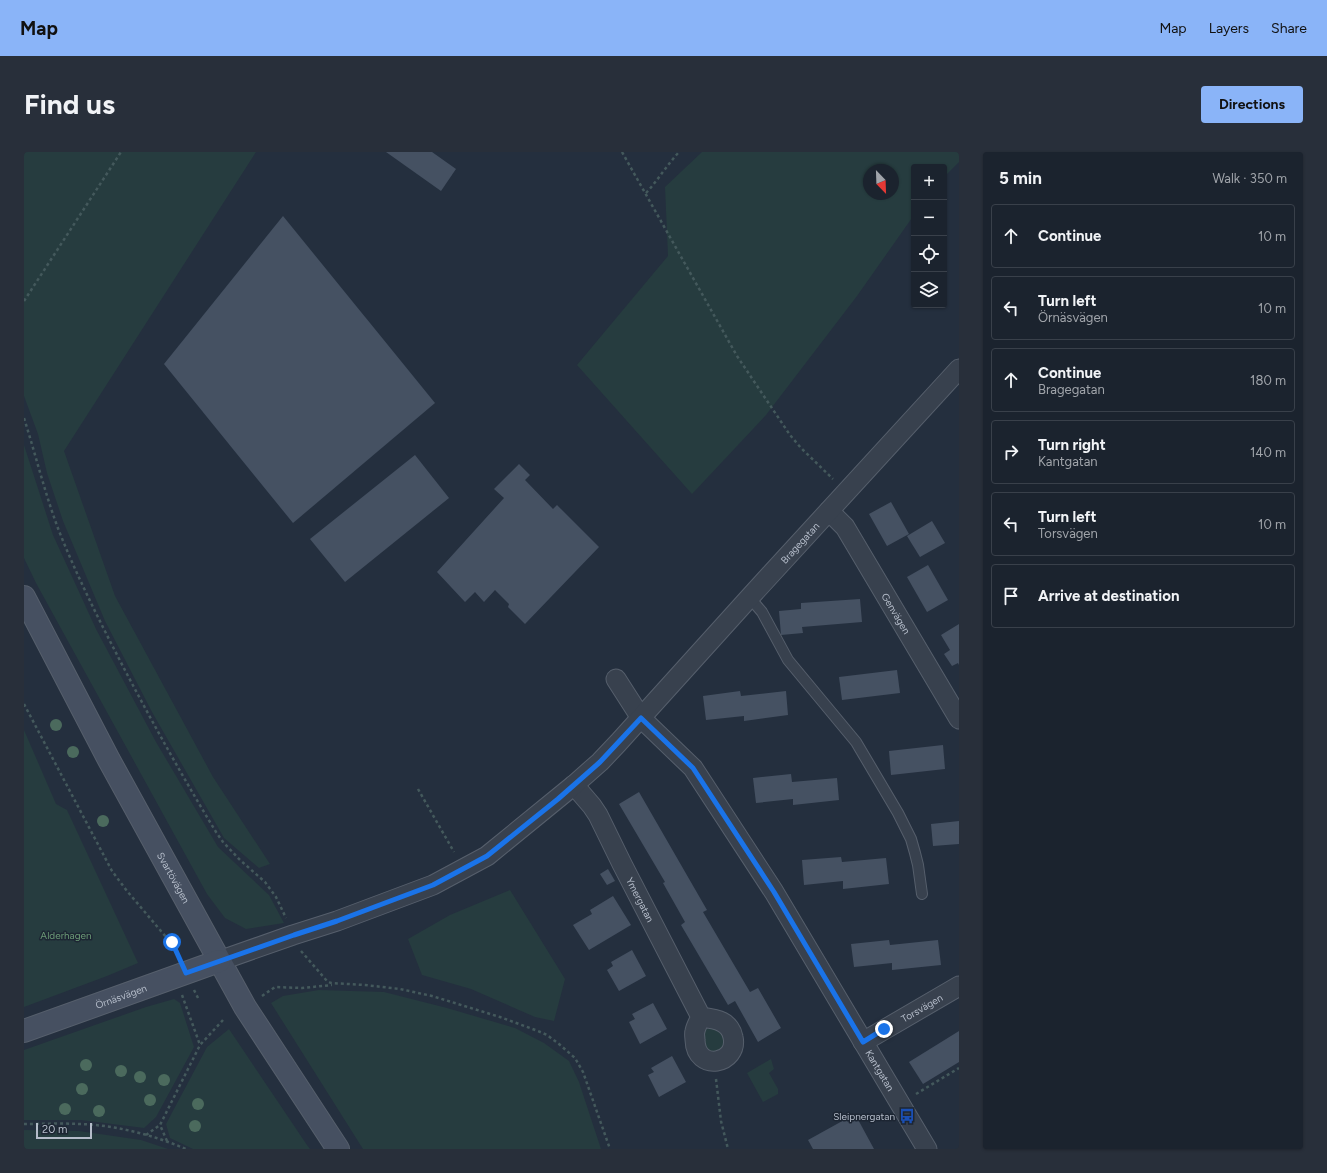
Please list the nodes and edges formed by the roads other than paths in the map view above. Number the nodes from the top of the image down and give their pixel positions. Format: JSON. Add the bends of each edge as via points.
{"nodes":[{"id":1,"x":959,"y":369,"type":"edge"},
{"id":2,"x":829,"y":511,"type":"junction"},
{"id":3,"x":24,"y":597,"type":"edge"},
{"id":4,"x":748,"y":598,"type":"junction"},
{"id":5,"x":616,"y":679,"type":"dead end"},
{"id":6,"x":641,"y":718,"type":"junction"},
{"id":7,"x":959,"y":719,"type":"edge"},
{"id":8,"x":574,"y":785,"type":"junction"},
{"id":9,"x":922,"y":894,"type":"dead end"},
{"id":10,"x":219,"y":961,"type":"junction"},
{"id":11,"x":959,"y":986,"type":"edge"},
{"id":12,"x":701,"y":1017,"type":"junction"},
{"id":13,"x":24,"y":1031,"type":"edge"},
{"id":14,"x":863,"y":1042,"type":"junction"},
{"id":15,"x":338,"y":1149,"type":"edge"},
{"id":16,"x":927,"y":1149,"type":"edge"}],
"edges":[{"from":1,"to":2,"type":"street","name":"Bragegatan"},
{"from":2,"to":4,"type":"street","name":"Bragegatan"},
{"from":2,"to":7,"type":"street","name":"Genvägen","via":[[845,527]]},
{"from":3,"to":10,"type":"main road","name":"Svartövägen","via":[[109,760]]},
{"from":4,"to":6,"type":"street","name":"Bragegatan"},
{"from":4,"to":9,"type":"lane","via":[[762,612],[788,660],[856,742],[898,813],[915,853]]},
{"from":5,"to":6,"type":"street"},
{"from":6,"to":8,"type":"street","name":"Bragegatan","via":[[600,762]]},
{"from":6,"to":14,"type":"street","name":"Kantgatan","via":[[693,768],[774,892]]},
{"from":8,"to":10,"type":"street","name":"Bragegatan","via":[[487,856],[425,888]]},
{"from":8,"to":12,"type":"street","name":"Ymergatan","via":[[598,815]]},
{"from":10,"to":13,"type":"main road","name":"Örnäsvägen"},
{"from":10,"to":15,"type":"main road","name":"Svartövägen","via":[[245,1007]]},
{"from":11,"to":14,"type":"street","name":"Torsvägen"},
{"from":12,"to":12,"type":"street","via":[[723,1022],[730,1028],[734,1042],[730,1054],[714,1062],[701,1057],[695,1049],[695,1032]]},
{"from":14,"to":16,"type":"street","name":"Kantgatan"}]}
